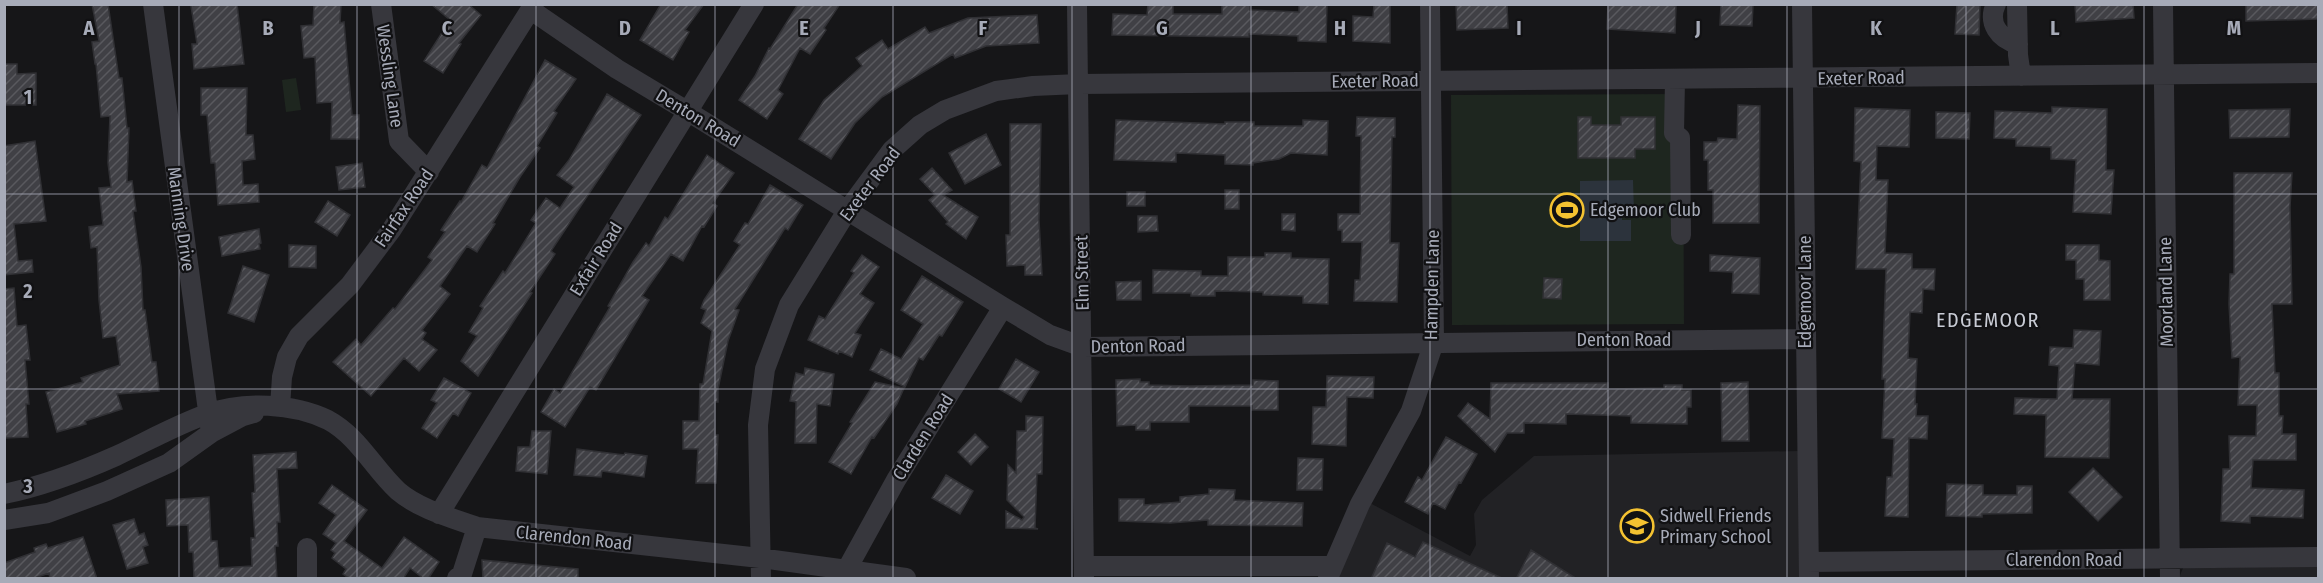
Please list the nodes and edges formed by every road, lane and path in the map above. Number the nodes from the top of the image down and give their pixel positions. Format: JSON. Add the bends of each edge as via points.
{"nodes":[{"id":1,"x":153,"y":4,"type":"edge"},
{"id":2,"x":381,"y":4,"type":"edge"},
{"id":3,"x":754,"y":4,"type":"edge"},
{"id":4,"x":1077,"y":4,"type":"edge"},
{"id":5,"x":1430,"y":4,"type":"edge"},
{"id":6,"x":1802,"y":4,"type":"edge"},
{"id":7,"x":1996,"y":4,"type":"edge"},
{"id":8,"x":2018,"y":4,"type":"edge"},
{"id":9,"x":2163,"y":4,"type":"edge"},
{"id":10,"x":532,"y":7,"type":"edge"},
{"id":11,"x":2018,"y":44,"type":"junction"},
{"id":12,"x":2319,"y":72,"type":"edge"},
{"id":13,"x":2164,"y":73,"type":"junction"},
{"id":14,"x":2021,"y":76,"type":"junction"},
{"id":15,"x":1803,"y":78,"type":"junction"},
{"id":16,"x":1431,"y":80,"type":"junction"},
{"id":17,"x":1675,"y":80,"type":"junction"},
{"id":18,"x":1079,"y":84,"type":"junction"},
{"id":19,"x":687,"y":111,"type":"junction"},
{"id":20,"x":429,"y":172,"type":"junction"},
{"id":21,"x":847,"y":211,"type":"junction"},
{"id":22,"x":1681,"y":235,"type":"dead end"},
{"id":23,"x":1003,"y":307,"type":"junction"},
{"id":24,"x":1805,"y":339,"type":"junction"},
{"id":25,"x":1434,"y":342,"type":"junction"},
{"id":26,"x":1083,"y":347,"type":"junction"},
{"id":27,"x":280,"y":407,"type":"junction"},
{"id":28,"x":209,"y":424,"type":"junction"},
{"id":29,"x":4,"y":494,"type":"edge"},
{"id":30,"x":439,"y":514,"type":"junction"},
{"id":31,"x":4,"y":520,"type":"edge"},
{"id":32,"x":477,"y":527,"type":"junction"},
{"id":33,"x":307,"y":548,"type":"dead end"},
{"id":34,"x":2319,"y":557,"type":"edge"},
{"id":35,"x":760,"y":558,"type":"junction"},
{"id":36,"x":847,"y":569,"type":"junction"},
{"id":37,"x":2170,"y":569,"type":"edge"},
{"id":38,"x":1809,"y":570,"type":"edge"},
{"id":39,"x":1085,"y":572,"type":"edge"},
{"id":40,"x":1330,"y":572,"type":"edge"},
{"id":41,"x":308,"y":579,"type":"edge"},
{"id":42,"x":457,"y":579,"type":"edge"},
{"id":43,"x":761,"y":579,"type":"edge"},
{"id":44,"x":906,"y":579,"type":"edge"}],
"edges":[{"from":1,"to":28,"type":"street","name":"Manning Drive"},
{"from":2,"to":20,"type":"street","name":"Wessling Lane","via":[[399,141]]},
{"from":3,"to":19,"type":"street","name":"Exfair Road"},
{"from":4,"to":18,"type":"street","name":"Elm Street"},
{"from":5,"to":16,"type":"street","name":"Hampden Lane"},
{"from":6,"to":15,"type":"street","name":"Edgemoor Lane"},
{"from":7,"to":11,"type":"street","via":[[1992,20],[1998,33]]},
{"from":8,"to":11,"type":"street"},
{"from":9,"to":13,"type":"street","name":"Moorland Lane"},
{"from":10,"to":19,"type":"street","name":"Denton Road","via":[[617,69]]},
{"from":10,"to":20,"type":"street","name":"Fairfax Road"},
{"from":11,"to":14,"type":"street"},
{"from":12,"to":13,"type":"street","name":"Exeter Road"},
{"from":13,"to":14,"type":"street","name":"Exeter Road"},
{"from":13,"to":37,"type":"street","name":"Moorland Lane"},
{"from":14,"to":15,"type":"street","name":"Exeter Road"},
{"from":15,"to":17,"type":"street","name":"Exeter Road"},
{"from":15,"to":24,"type":"street","name":"Edgemoor Lane"},
{"from":16,"to":17,"type":"street","name":"Exeter Road"},
{"from":16,"to":18,"type":"street","name":"Exeter Road"},
{"from":16,"to":25,"type":"street","name":"Hampden Lane"},
{"from":17,"to":22,"type":"street","via":[[1674,133],[1680,138]]},
{"from":18,"to":21,"type":"street","name":"Exeter Road","via":[[996,91],[945,110],[920,125],[892,150]]},
{"from":18,"to":26,"type":"street","name":"Elm Street"},
{"from":19,"to":21,"type":"street","name":"Denton Road"},
{"from":19,"to":30,"type":"street","name":"Exfair Road"},
{"from":20,"to":27,"type":"street","name":"Fairfax Road","via":[[350,285],[299,336],[284,367]]},
{"from":21,"to":23,"type":"street","name":"Denton Road"},
{"from":21,"to":35,"type":"street","name":"Exeter Road","via":[[789,305],[765,369],[758,425]]},
{"from":23,"to":26,"type":"street","name":"Denton Road","via":[[1050,335]]},
{"from":23,"to":36,"type":"street","name":"Clarden Road","via":[[896,480]]},
{"from":24,"to":25,"type":"street","name":"Denton Road"},
{"from":24,"to":38,"type":"street","name":"Edgemoor Lane"},
{"from":25,"to":26,"type":"street","name":"Denton Road"},
{"from":25,"to":40,"type":"street","name":"Hampden Lane","via":[[1410,411],[1360,504]]},
{"from":26,"to":39,"type":"street","name":"Elm Street"},
{"from":27,"to":28,"type":"street","via":[[240,407]]},
{"from":27,"to":30,"type":"street","name":"Clarendon Road","via":[[330,421],[356,442],[399,492]]},
{"from":28,"to":29,"type":"street","via":[[32,489]]},
{"from":28,"to":31,"type":"street","via":[[169,463],[48,513]]},
{"from":30,"to":32,"type":"street","name":"Clarendon Road"},
{"from":32,"to":35,"type":"street","name":"Clarendon Road"},
{"from":32,"to":42,"type":"street"},
{"from":33,"to":41,"type":"street"},
{"from":34,"to":37,"type":"street","name":"Clarendon Road"},
{"from":35,"to":36,"type":"street","name":"Clarendon Road"},
{"from":35,"to":43,"type":"street","name":"Exeter Road"},
{"from":36,"to":44,"type":"street","name":"Clarendon Road"},
{"from":37,"to":38,"type":"street","name":"Clarendon Road"},
{"from":39,"to":40,"type":"street"}]}
